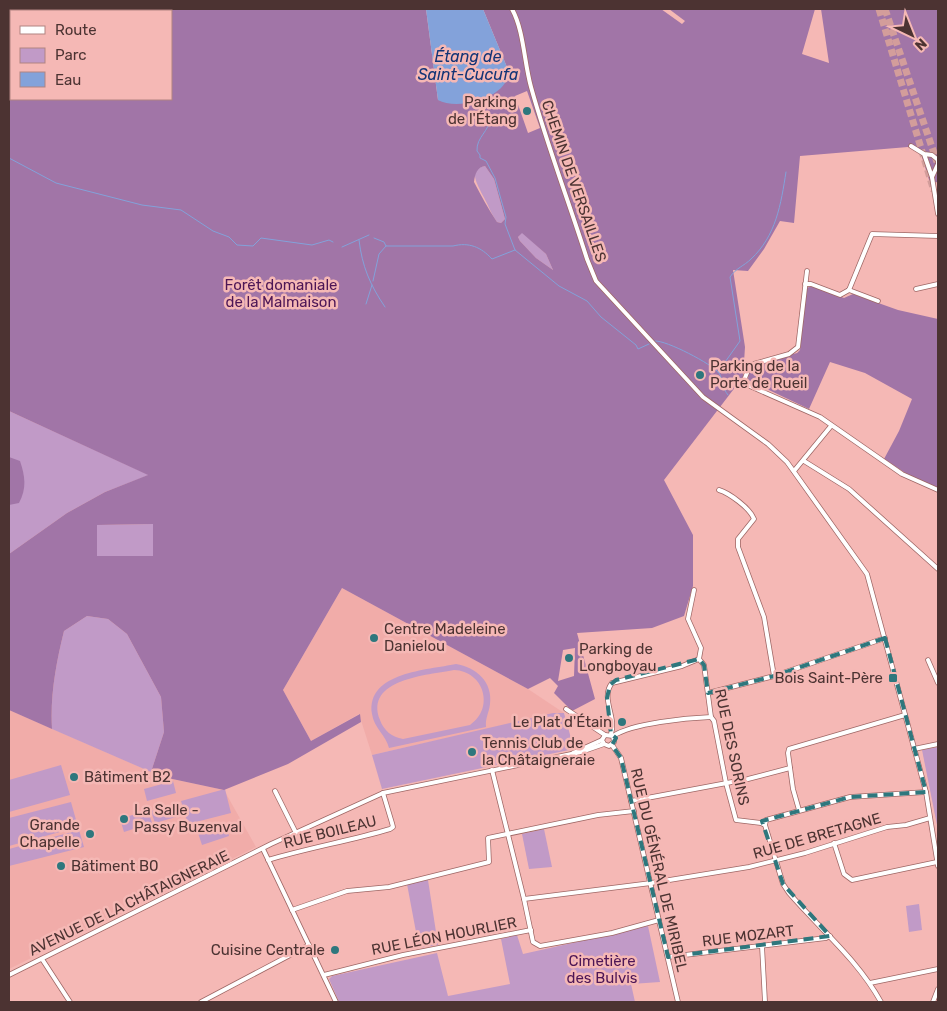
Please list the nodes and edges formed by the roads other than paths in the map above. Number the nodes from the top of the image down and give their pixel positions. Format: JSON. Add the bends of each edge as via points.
{"nodes":[{"id":1,"x":512,"y":9,"type":"edge"},
{"id":2,"x":911,"y":146,"type":"dead end"},
{"id":3,"x":924,"y":154,"type":"junction"},
{"id":4,"x":932,"y":177,"type":"junction"},
{"id":5,"x":938,"y":214,"type":"edge"},
{"id":6,"x":938,"y":236,"type":"edge"},
{"id":7,"x":807,"y":272,"type":"dead end"},
{"id":8,"x":805,"y":284,"type":"junction"},
{"id":9,"x":938,"y":284,"type":"edge"},
{"id":10,"x":916,"y":289,"type":"dead end"},
{"id":11,"x":849,"y":290,"type":"junction"},
{"id":12,"x":878,"y":301,"type":"dead end"},
{"id":13,"x":831,"y":426,"type":"junction"},
{"id":14,"x":804,"y":461,"type":"junction"},
{"id":15,"x":794,"y":471,"type":"junction"},
{"id":16,"x":718,"y":490,"type":"dead end"},
{"id":17,"x":938,"y":490,"type":"edge"},
{"id":18,"x":938,"y":569,"type":"edge"},
{"id":19,"x":694,"y":590,"type":"dead end"},
{"id":20,"x":885,"y":638,"type":"junction"},
{"id":21,"x":699,"y":659,"type":"junction"},
{"id":22,"x":928,"y":660,"type":"dead end"},
{"id":23,"x":774,"y":676,"type":"junction"},
{"id":24,"x":938,"y":683,"type":"edge"},
{"id":25,"x":708,"y":693,"type":"junction"},
{"id":26,"x":566,"y":709,"type":"dead end"},
{"id":27,"x":905,"y":715,"type":"junction"},
{"id":28,"x":712,"y":718,"type":"junction"},
{"id":29,"x":605,"y":735,"type":"junction"},
{"id":30,"x":612,"y":735,"type":"junction"},
{"id":31,"x":603,"y":742,"type":"junction"},
{"id":32,"x":938,"y":744,"type":"edge"},
{"id":33,"x":612,"y":745,"type":"junction"},
{"id":34,"x":914,"y":749,"type":"junction"},
{"id":35,"x":790,"y":768,"type":"junction"},
{"id":36,"x":492,"y":770,"type":"junction"},
{"id":37,"x":726,"y":783,"type":"junction"},
{"id":38,"x":275,"y":791,"type":"dead end"},
{"id":39,"x":926,"y":792,"type":"junction"},
{"id":40,"x":383,"y":793,"type":"junction"},
{"id":41,"x":631,"y":801,"type":"junction"},
{"id":42,"x":799,"y":810,"type":"junction"},
{"id":43,"x":634,"y":811,"type":"junction"},
{"id":44,"x":930,"y":818,"type":"junction"},
{"id":45,"x":765,"y":826,"type":"junction"},
{"id":46,"x":296,"y":833,"type":"junction"},
{"id":47,"x":508,"y":834,"type":"junction"},
{"id":48,"x":834,"y":843,"type":"junction"},
{"id":49,"x":263,"y":849,"type":"junction"},
{"id":50,"x":775,"y":859,"type":"junction"},
{"id":51,"x":268,"y":860,"type":"junction"},
{"id":52,"x":938,"y":864,"type":"edge"},
{"id":53,"x":650,"y":883,"type":"junction"},
{"id":54,"x":524,"y":899,"type":"junction"},
{"id":55,"x":292,"y":910,"type":"junction"},
{"id":56,"x":659,"y":920,"type":"junction"},
{"id":57,"x":531,"y":930,"type":"junction"},
{"id":58,"x":830,"y":936,"type":"junction"},
{"id":59,"x":309,"y":945,"type":"junction"},
{"id":60,"x":762,"y":946,"type":"junction"},
{"id":61,"x":668,"y":957,"type":"junction"},
{"id":62,"x":42,"y":959,"type":"junction"},
{"id":63,"x":938,"y":969,"type":"edge"},
{"id":64,"x":9,"y":975,"type":"edge"},
{"id":65,"x":324,"y":975,"type":"junction"},
{"id":66,"x":870,"y":983,"type":"junction"},
{"id":67,"x":938,"y":989,"type":"edge"},
{"id":68,"x":70,"y":1002,"type":"edge"},
{"id":69,"x":201,"y":1002,"type":"edge"},
{"id":70,"x":336,"y":1002,"type":"edge"},
{"id":71,"x":678,"y":1002,"type":"edge"},
{"id":72,"x":765,"y":1002,"type":"edge"},
{"id":73,"x":880,"y":1002,"type":"edge"},
{"id":74,"x":933,"y":1002,"type":"edge"}],
"edges":[{"from":1,"to":15,"type":"street","name":"CHEMIN DE VERSAILLES","via":[[519,23],[525,65],[542,125],[596,280],[703,397],[768,444]]},
{"from":2,"to":3,"type":"street"},
{"from":3,"to":4,"type":"street"},
{"from":3,"to":4,"type":"street","via":[[938,160]]},
{"from":4,"to":5,"type":"street"},
{"from":6,"to":11,"type":"street","via":[[875,232]]},
{"from":7,"to":8,"type":"street"},
{"from":8,"to":11,"type":"street","via":[[840,295]]},
{"from":8,"to":13,"type":"street","via":[[798,346],[789,354],[750,366],[743,383],[797,405]]},
{"from":9,"to":10,"type":"street"},
{"from":11,"to":12,"type":"street"},
{"from":13,"to":14,"type":"street"},
{"from":13,"to":17,"type":"street","via":[[902,474]]},
{"from":14,"to":15,"type":"street"},
{"from":14,"to":18,"type":"street","via":[[848,489]]},
{"from":15,"to":20,"type":"street","name":"CHEMIN DE VERSAILLES","via":[[867,574]]},
{"from":16,"to":23,"type":"street","via":[[746,509],[754,519],[738,539],[738,547],[764,617]]},
{"from":19,"to":21,"type":"street","name":"RUE DES SORINS","via":[[688,619],[700,648]]},
{"from":20,"to":23,"type":"street"},
{"from":20,"to":27,"type":"street","name":"CHEMIN DE VERSAILLES"},
{"from":21,"to":25,"type":"street","name":"RUE DES SORINS","via":[[704,665]]},
{"from":21,"to":30,"type":"street","via":[[612,683],[608,690]]},
{"from":22,"to":24,"type":"street"},
{"from":23,"to":25,"type":"street"},
{"from":25,"to":28,"type":"street","name":"RUE DES SORINS"},
{"from":26,"to":29,"type":"street"},
{"from":27,"to":34,"type":"street","name":"CHEMIN DE VERSAILLES"},
{"from":27,"to":35,"type":"street","via":[[790,749]]},
{"from":28,"to":30,"type":"street","via":[[650,724]]},
{"from":28,"to":37,"type":"street","name":"RUE DES SORINS"},
{"from":29,"to":30,"type":"street"},
{"from":29,"to":31,"type":"street"},
{"from":30,"to":33,"type":"street"},
{"from":31,"to":33,"type":"street"},
{"from":31,"to":36,"type":"street","name":"AVENUE DE LA CHÂTAIGNERAIE","via":[[571,754]]},
{"from":32,"to":34,"type":"street"},
{"from":33,"to":41,"type":"street","name":"RUE DU GÉNÉRAL DE MIRIBEL","via":[[621,758]]},
{"from":34,"to":39,"type":"street","name":"CHEMIN DE VERSAILLES"},
{"from":35,"to":37,"type":"street"},
{"from":35,"to":42,"type":"street"},
{"from":36,"to":40,"type":"street","name":"AVENUE DE LA CHÂTAIGNERAIE"},
{"from":36,"to":47,"type":"street"},
{"from":37,"to":41,"type":"street"},
{"from":37,"to":45,"type":"street","name":"RUE DES SORINS","via":[[736,820]]},
{"from":38,"to":46,"type":"street"},
{"from":39,"to":42,"type":"street","via":[[850,797]]},
{"from":39,"to":44,"type":"street","name":"CHEMIN DE VERSAILLES"},
{"from":40,"to":46,"type":"street","name":"AVENUE DE LA CHÂTAIGNERAIE"},
{"from":40,"to":51,"type":"street","name":"RUE BOILEAU","via":[[393,827],[390,829]]},
{"from":41,"to":43,"type":"street","name":"RUE DU GÉNÉRAL DE MIRIBEL"},
{"from":42,"to":45,"type":"street","via":[[766,820]]},
{"from":43,"to":47,"type":"street","via":[[598,814]]},
{"from":43,"to":53,"type":"street","name":"RUE DU GÉNÉRAL DE MIRIBEL"},
{"from":44,"to":48,"type":"street","name":"RUE DE BRETAGNE"},
{"from":44,"to":52,"type":"street","name":"CHEMIN DE VERSAILLES"},
{"from":45,"to":50,"type":"street"},
{"from":46,"to":49,"type":"street","name":"AVENUE DE LA CHÂTAIGNERAIE"},
{"from":47,"to":54,"type":"street"},
{"from":47,"to":55,"type":"street","via":[[488,838],[489,862],[389,887],[347,891]]},
{"from":48,"to":50,"type":"street","name":"RUE DE BRETAGNE"},
{"from":48,"to":52,"type":"street","via":[[844,874],[852,880]]},
{"from":49,"to":51,"type":"street"},
{"from":49,"to":62,"type":"street","name":"AVENUE DE LA CHÂTAIGNERAIE"},
{"from":50,"to":53,"type":"street","name":"RUE DE BRETAGNE","via":[[748,867]]},
{"from":50,"to":58,"type":"street","via":[[789,893]]},
{"from":51,"to":55,"type":"street"},
{"from":53,"to":54,"type":"street","name":"RUE LÉON HOURLIER"},
{"from":53,"to":56,"type":"street","name":"RUE DU GÉNÉRAL DE MIRIBEL"},
{"from":54,"to":57,"type":"street","name":"RUE LÉON HOURLIER"},
{"from":55,"to":59,"type":"street"},
{"from":56,"to":57,"type":"street","via":[[612,933],[540,946],[532,942]]},
{"from":56,"to":61,"type":"street","name":"RUE DU GÉNÉRAL DE MIRIBEL"},
{"from":57,"to":65,"type":"street","name":"RUE LÉON HOURLIER","via":[[403,955]]},
{"from":58,"to":60,"type":"street","name":"RUE MOZART"},
{"from":58,"to":66,"type":"street"},
{"from":59,"to":65,"type":"street"},
{"from":59,"to":69,"type":"street"},
{"from":60,"to":61,"type":"street","name":"RUE MOZART"},
{"from":60,"to":72,"type":"street"},
{"from":61,"to":71,"type":"street","name":"RUE DU GÉNÉRAL DE MIRIBEL"},
{"from":62,"to":64,"type":"street","name":"AVENUE DE LA CHÂTAIGNERAIE"},
{"from":62,"to":68,"type":"street"},
{"from":63,"to":66,"type":"street"},
{"from":65,"to":70,"type":"street"},
{"from":66,"to":73,"type":"street"},
{"from":67,"to":74,"type":"street"}]}
